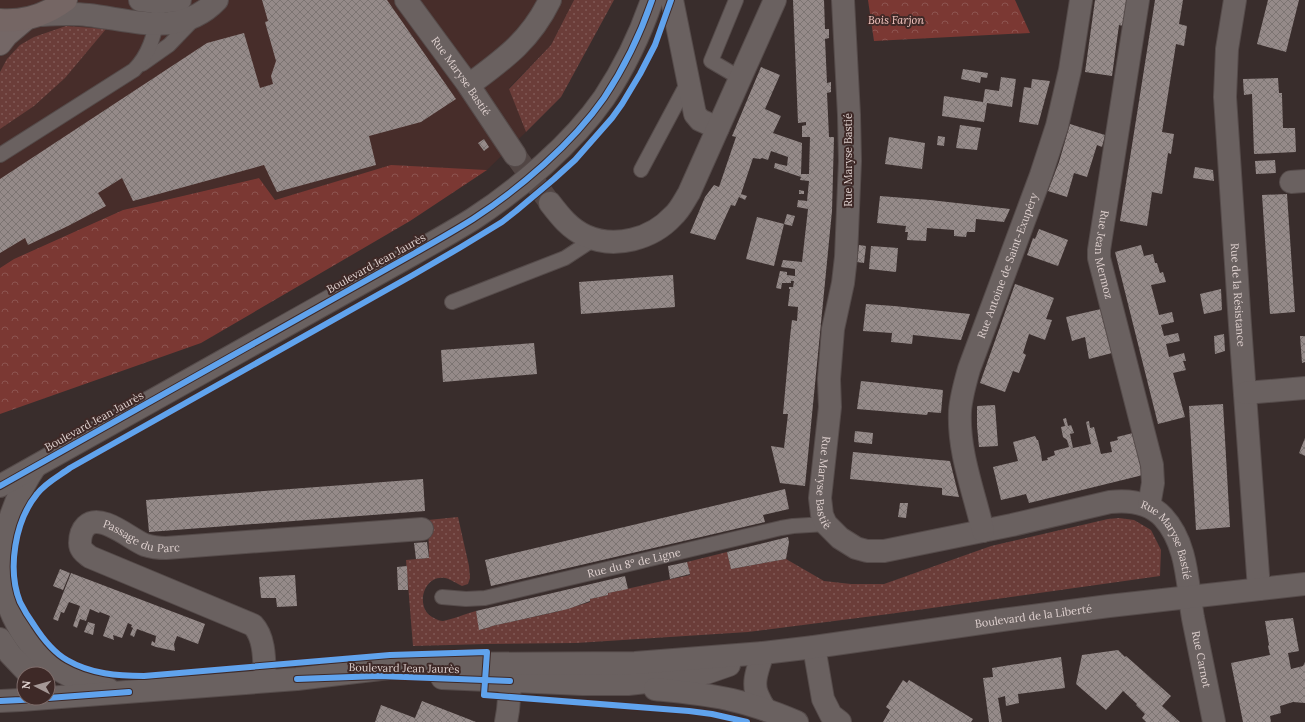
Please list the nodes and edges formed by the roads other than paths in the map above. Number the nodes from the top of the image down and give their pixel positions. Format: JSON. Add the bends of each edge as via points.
{"nodes":[{"id":1,"x":66,"y":0,"type":"edge"},
{"id":2,"x":217,"y":0,"type":"edge"},
{"id":3,"x":406,"y":0,"type":"edge"},
{"id":4,"x":550,"y":0,"type":"edge"},
{"id":5,"x":652,"y":0,"type":"edge"},
{"id":6,"x":672,"y":0,"type":"edge"},
{"id":7,"x":736,"y":0,"type":"edge"},
{"id":8,"x":775,"y":0,"type":"edge"},
{"id":9,"x":843,"y":0,"type":"edge"},
{"id":10,"x":1081,"y":0,"type":"edge"},
{"id":11,"x":1138,"y":0,"type":"edge"},
{"id":12,"x":1235,"y":0,"type":"edge"},
{"id":13,"x":160,"y":1,"type":"edge"},
{"id":14,"x":198,"y":15,"type":"junction"},
{"id":15,"x":34,"y":17,"type":"junction"},
{"id":16,"x":0,"y":20,"type":"edge"},
{"id":17,"x":156,"y":24,"type":"junction"},
{"id":18,"x":0,"y":44,"type":"edge"},
{"id":19,"x":134,"y":70,"type":"junction"},
{"id":20,"x":740,"y":78,"type":"junction"},
{"id":21,"x":688,"y":82,"type":"junction"},
{"id":22,"x":468,"y":86,"type":"junction"},
{"id":23,"x":718,"y":128,"type":"junction"},
{"id":24,"x":0,"y":155,"type":"edge"},
{"id":25,"x":515,"y":155,"type":"tunnel mouth"},
{"id":26,"x":641,"y":170,"type":"dead end"},
{"id":27,"x":550,"y":203,"type":"tunnel mouth"},
{"id":28,"x":594,"y":239,"type":"junction"},
{"id":29,"x":452,"y":302,"type":"dead end"},
{"id":30,"x":1305,"y":388,"type":"edge"},
{"id":31,"x":1245,"y":393,"type":"junction"},
{"id":32,"x":38,"y":464,"type":"junction"},
{"id":33,"x":1,"y":486,"type":"edge"},
{"id":34,"x":1149,"y":506,"type":"junction"},
{"id":35,"x":826,"y":524,"type":"junction"},
{"id":36,"x":422,"y":529,"type":"dead end"},
{"id":37,"x":983,"y":531,"type":"junction"},
{"id":38,"x":1305,"y":584,"type":"edge"},
{"id":39,"x":1259,"y":589,"type":"junction"},
{"id":40,"x":442,"y":597,"type":"dead end"},
{"id":41,"x":1189,"y":597,"type":"junction"},
{"id":42,"x":0,"y":639,"type":"edge"},
{"id":43,"x":814,"y":647,"type":"junction"},
{"id":44,"x":763,"y":653,"type":"junction"},
{"id":45,"x":21,"y":666,"type":"edge"},
{"id":46,"x":511,"y":673,"type":"junction"},
{"id":47,"x":265,"y":682,"type":"junction"},
{"id":48,"x":618,"y":684,"type":"junction"},
{"id":49,"x":129,"y":692,"type":"junction"},
{"id":50,"x":56,"y":693,"type":"edge"},
{"id":51,"x":16,"y":698,"type":"edge"},
{"id":52,"x":0,"y":700,"type":"edge"},
{"id":53,"x":766,"y":710,"type":"junction"},
{"id":54,"x":506,"y":722,"type":"edge"},
{"id":55,"x":797,"y":722,"type":"edge"},
{"id":56,"x":840,"y":722,"type":"edge"},
{"id":57,"x":1214,"y":722,"type":"edge"}],
"edges":[{"from":1,"to":15,"type":"highway"},
{"from":2,"to":14,"type":"street"},
{"from":3,"to":22,"type":"street","name":"Rue Maryse Bastié"},
{"from":4,"to":22,"type":"street","via":[[544,13],[517,48]]},
{"from":5,"to":32,"type":"street","name":"Boulevard Jean Jaurès","via":[[624,66],[603,99],[554,154],[504,197],[415,253]]},
{"from":6,"to":21,"type":"street"},
{"from":7,"to":20,"type":"lane","via":[[711,61]]},
{"from":8,"to":20,"type":"street"},
{"from":9,"to":35,"type":"street","name":"Rue Maryse Bastié","via":[[849,115],[848,224],[845,271],[832,336],[830,407],[820,498],[822,516]]},
{"from":10,"to":37,"type":"street","name":"Rue Antoine de Saint-Exupéry","via":[[1070,70],[1057,126],[969,369],[962,396],[962,443]]},
{"from":11,"to":34,"type":"street","name":"Rue Jean Mermoz","via":[[1099,258],[1152,465],[1153,483]]},
{"from":12,"to":31,"type":"street","name":"Rue de la Résistance","via":[[1227,49],[1225,97]]},
{"from":13,"to":17,"type":"lane"},
{"from":14,"to":17,"type":"street","via":[[177,22]]},
{"from":14,"to":19,"type":"lane","via":[[169,44]]},
{"from":15,"to":16,"type":"highway"},
{"from":15,"to":17,"type":"street","via":[[87,15]]},
{"from":15,"to":18,"type":"main road","via":[[11,31]]},
{"from":17,"to":19,"type":"lane","via":[[148,52]]},
{"from":19,"to":24,"type":"lane"},
{"from":20,"to":23,"type":"street"},
{"from":21,"to":23,"type":"street","via":[[695,114],[700,120]]},
{"from":21,"to":26,"type":"lane"},
{"from":22,"to":25,"type":"street","name":"Rue Maryse Bastié"},
{"from":23,"to":28,"type":"street","via":[[689,193],[674,216],[658,229],[638,238],[616,242]]},
{"from":27,"to":28,"type":"street","via":[[570,226]]},
{"from":28,"to":29,"type":"lane","via":[[565,258]]},
{"from":30,"to":31,"type":"street"},
{"from":31,"to":39,"type":"street","name":"Rue de la Résistance"},
{"from":32,"to":33,"type":"street"},
{"from":32,"to":49,"type":"street","name":"Boulevard Jean Jaurès","via":[[19,495],[4,537],[0,574],[8,606],[20,631],[46,662],[74,679],[107,689]]},
{"from":34,"to":37,"type":"street","name":"Rue Maryse Bastié","via":[[1130,501],[1110,502]]},
{"from":34,"to":41,"type":"street","name":"Rue Maryse Bastié","via":[[1163,516],[1178,540],[1185,564]]},
{"from":35,"to":37,"type":"street","name":"Rue Maryse Bastié","via":[[848,544],[876,551]]},
{"from":35,"to":40,"type":"lane","name":"Rue du 8° de Ligne","via":[[781,528],[485,598]]},
{"from":36,"to":47,"type":"street","name":"Passage du Parc","via":[[166,548],[145,545],[103,523],[85,526],[80,537],[80,545],[83,552],[90,557],[253,625],[261,638]]},
{"from":38,"to":39,"type":"street","name":"Boulevard de la Liberté"},
{"from":39,"to":41,"type":"street","name":"Boulevard de la Liberté"},
{"from":41,"to":43,"type":"street","name":"Boulevard de la Liberté"},
{"from":41,"to":57,"type":"street","name":"Rue Carnot"},
{"from":42,"to":45,"type":"street"},
{"from":43,"to":44,"type":"street","name":"Boulevard de la Liberté"},
{"from":43,"to":56,"type":"street","via":[[823,699],[828,710]]},
{"from":44,"to":46,"type":"street","name":"Boulevard Jean Jaurès"},
{"from":44,"to":48,"type":"street","name":"Boulevard Jean Jaurès","via":[[706,672]]},
{"from":44,"to":53,"type":"street","via":[[755,688]]},
{"from":46,"to":47,"type":"street","name":"Boulevard Jean Jaurès"},
{"from":46,"to":48,"type":"street","name":"Boulevard Jean Jaurès"},
{"from":46,"to":54,"type":"street"},
{"from":47,"to":49,"type":"street","name":"Boulevard Jean Jaurès"},
{"from":48,"to":53,"type":"street","via":[[720,697]]},
{"from":49,"to":50,"type":"street","name":"Boulevard Jean Jaurès"},
{"from":51,"to":52,"type":"street","name":"Boulevard Jean Jaurès"},
{"from":53,"to":55,"type":"street"}]}
